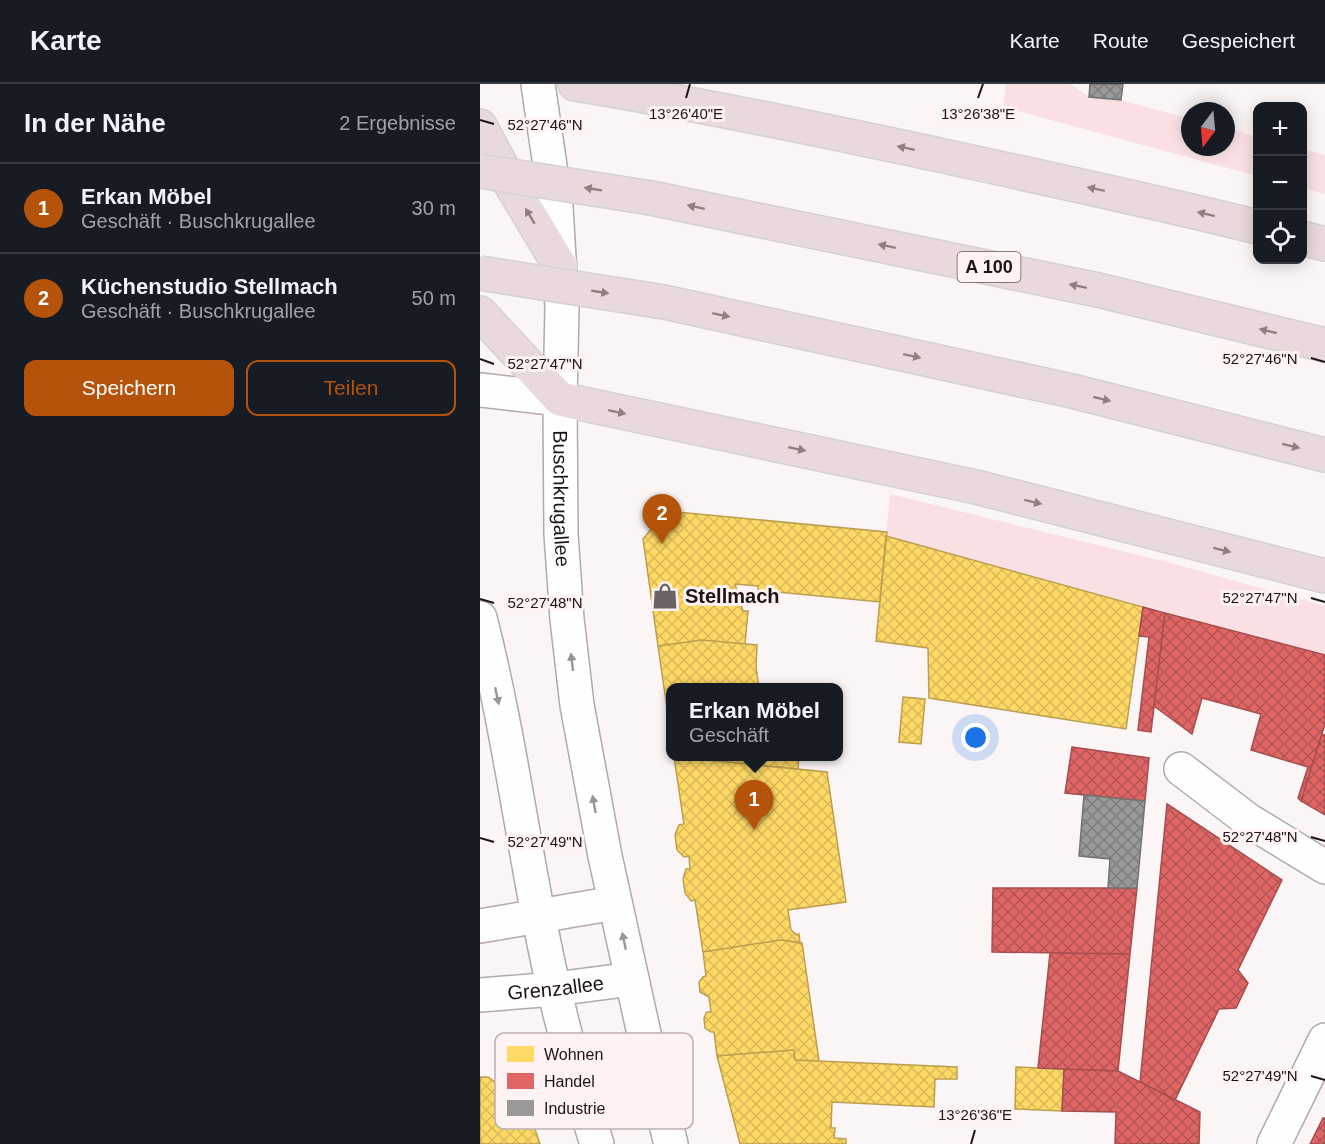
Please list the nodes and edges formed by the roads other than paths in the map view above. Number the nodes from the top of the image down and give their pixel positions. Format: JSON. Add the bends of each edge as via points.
{"nodes":[{"id":1,"x":538,"y":84,"type":"edge"},
{"id":2,"x":575,"y":84,"type":"edge"},
{"id":3,"x":480,"y":126,"type":"edge"},
{"id":4,"x":480,"y":171,"type":"edge"},
{"id":5,"x":1253,"y":226,"type":"edge"},
{"id":6,"x":1307,"y":239,"type":"edge"},
{"id":7,"x":1325,"y":243,"type":"edge"},
{"id":8,"x":560,"y":266,"type":"junction"},
{"id":9,"x":480,"y":273,"type":"edge"},
{"id":10,"x":480,"y":313,"type":"edge"},
{"id":11,"x":1325,"y":345,"type":"edge"},
{"id":12,"x":480,"y":390,"type":"edge"},
{"id":13,"x":560,"y":399,"type":"junction"},
{"id":14,"x":1325,"y":455,"type":"edge"},
{"id":15,"x":1325,"y":576,"type":"edge"},
{"id":16,"x":480,"y":618,"type":"edge"},
{"id":17,"x":1181,"y":769,"type":"dead end"},
{"id":18,"x":1325,"y":867,"type":"edge"},
{"id":19,"x":615,"y":903,"type":"junction"},
{"id":20,"x":538,"y":915,"type":"junction"},
{"id":21,"x":480,"y":926,"type":"edge"},
{"id":22,"x":632,"y":979,"type":"junction"},
{"id":23,"x":555,"y":990,"type":"junction"},
{"id":24,"x":480,"y":995,"type":"edge"},
{"id":25,"x":566,"y":1033,"type":"edge"},
{"id":26,"x":644,"y":1033,"type":"edge"},
{"id":27,"x":1325,"y":1040,"type":"edge"},
{"id":28,"x":592,"y":1129,"type":"edge"},
{"id":29,"x":667,"y":1129,"type":"edge"},
{"id":30,"x":597,"y":1144,"type":"edge"},
{"id":31,"x":671,"y":1144,"type":"edge"},
{"id":32,"x":1274,"y":1144,"type":"edge"}],
"edges":[{"from":1,"to":8,"type":"main road","name":"Buschkrugallee","via":[[556,207]]},
{"from":5,"to":2,"type":"highway","one_way":true,"via":[[840,134]]},
{"from":8,"to":3,"type":"highway","one_way":true},
{"from":11,"to":4,"type":"highway","number":"A 100","one_way":true,"bridge":true,"via":[[1098,290],[651,198]]},
{"from":6,"to":7,"type":"highway"},
{"from":8,"to":13,"type":"main road","name":"Buschkrugallee"},
{"from":9,"to":14,"type":"highway","one_way":true,"bridge":true,"via":[[664,302],[1072,391]]},
{"from":10,"to":13,"type":"highway"},
{"from":12,"to":13,"type":"main road"},
{"from":13,"to":15,"type":"highway","one_way":true,"via":[[976,488]]},
{"from":19,"to":13,"type":"main road","name":"Buschkrugallee","one_way":true,"via":[[577,705],[567,619],[561,534]]},
{"from":16,"to":20,"type":"main road","one_way":true},
{"from":17,"to":18,"type":"main road","via":[[1248,820]]},
{"from":19,"to":20,"type":"main road"},
{"from":22,"to":19,"type":"main road","name":"Buschkrugallee","one_way":true},
{"from":20,"to":21,"type":"main road"},
{"from":20,"to":23,"type":"main road"},
{"from":22,"to":23,"type":"main road","name":"Grenzallee"},
{"from":22,"to":26,"type":"main road","name":"Buschkrugallee"},
{"from":23,"to":24,"type":"main road","name":"Grenzallee"},
{"from":23,"to":25,"type":"main road"},
{"from":27,"to":32,"type":"main road"},
{"from":28,"to":30,"type":"main road"},
{"from":29,"to":31,"type":"main road","name":"Buschkrugallee"}]}
